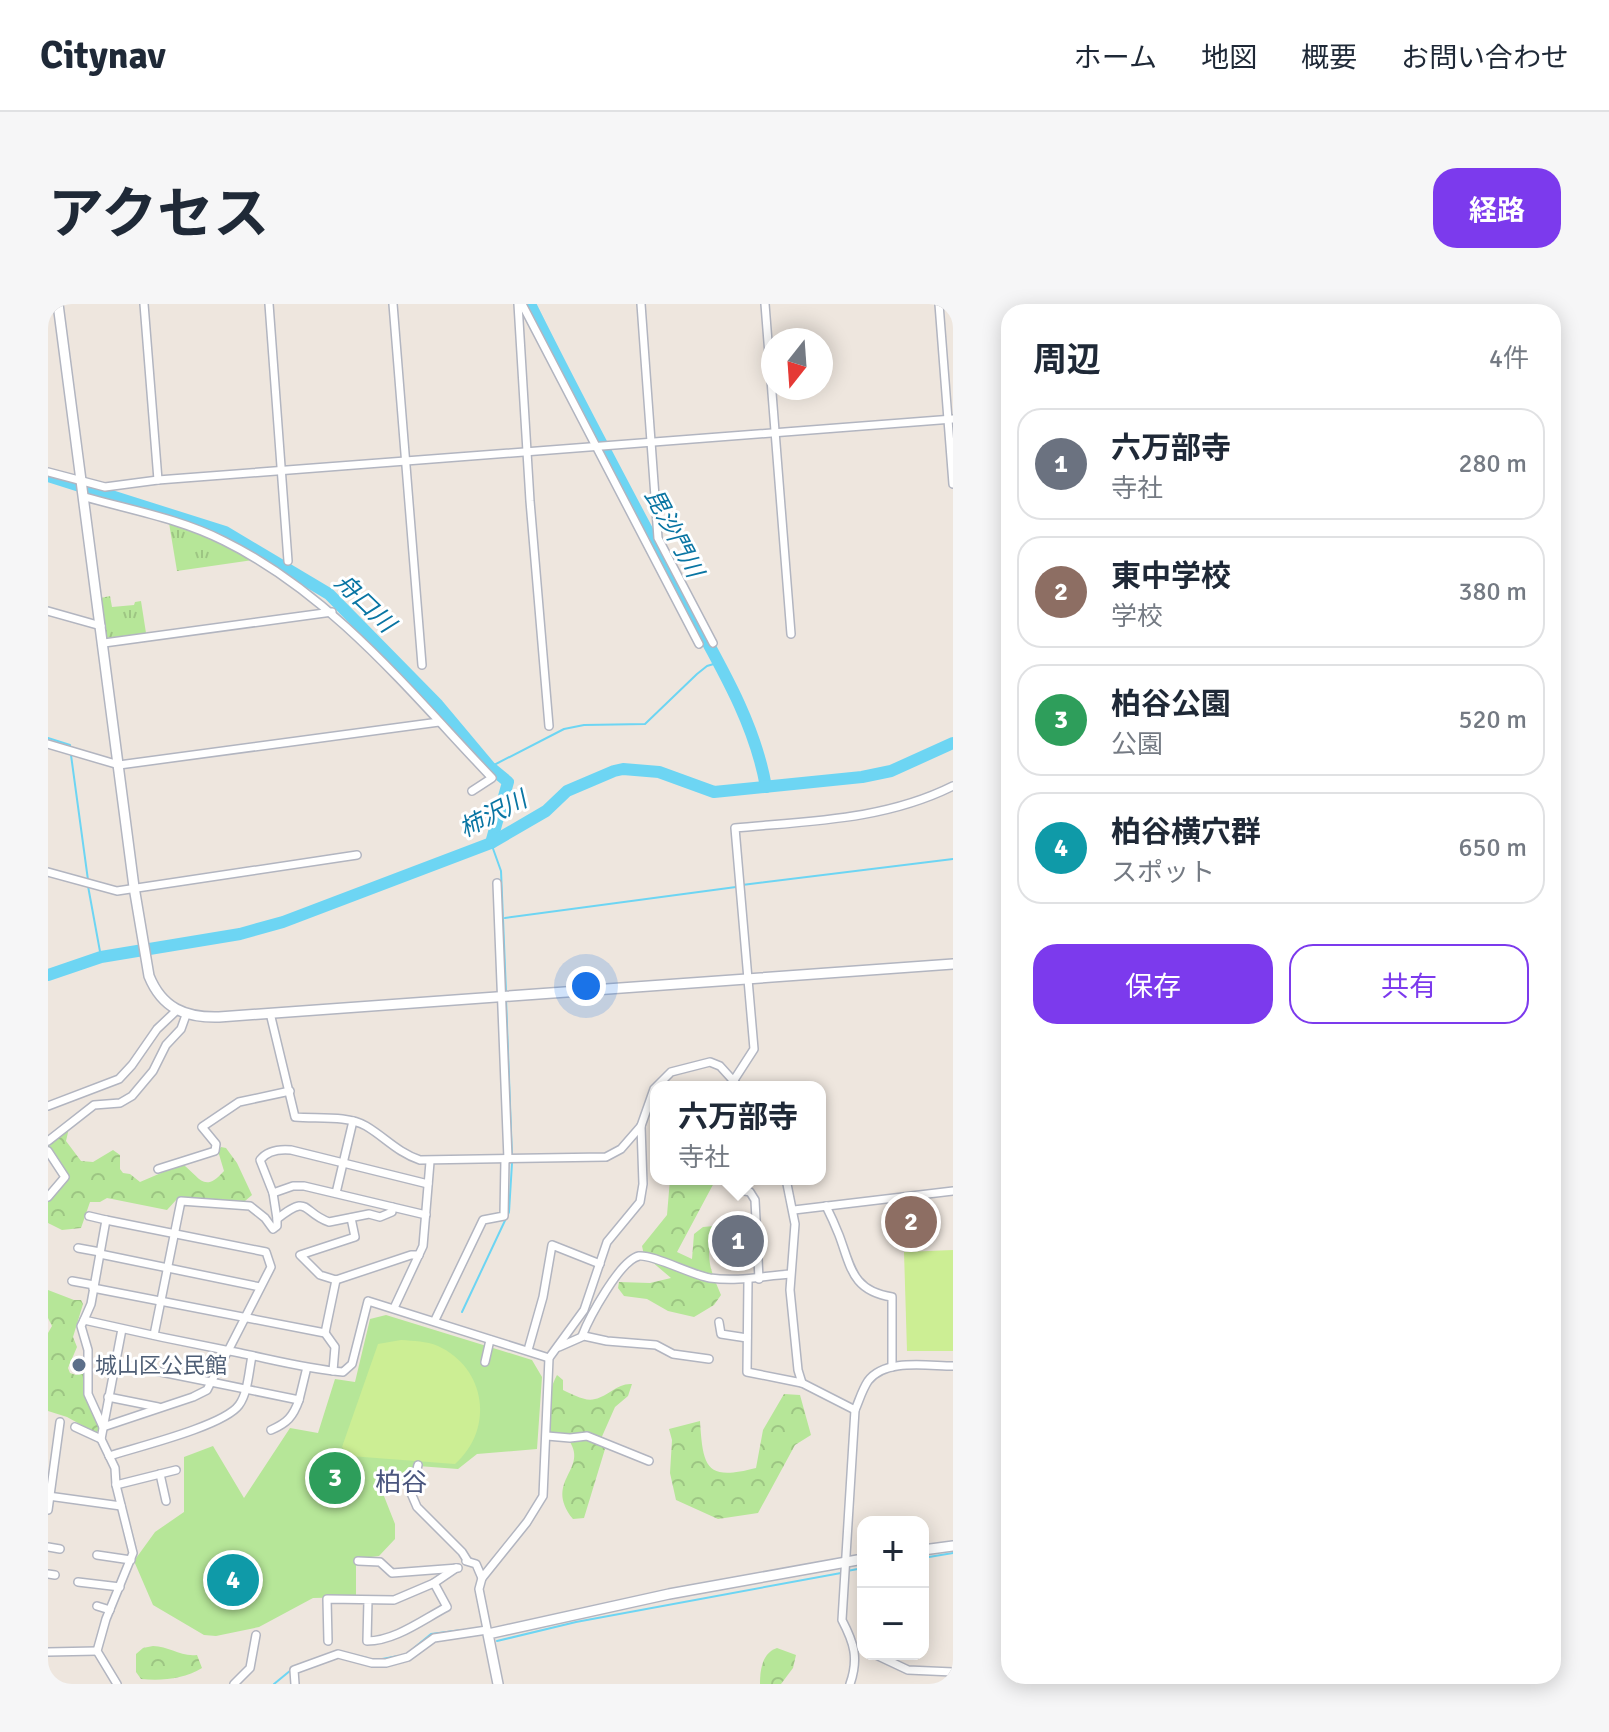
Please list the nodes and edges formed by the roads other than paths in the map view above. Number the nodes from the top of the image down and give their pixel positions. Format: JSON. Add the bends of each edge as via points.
{"nodes":[{"id":1,"x":58,"y":304,"type":"edge"},
{"id":2,"x":144,"y":304,"type":"edge"},
{"id":3,"x":269,"y":304,"type":"edge"},
{"id":4,"x":393,"y":304,"type":"edge"},
{"id":5,"x":520,"y":304,"type":"edge"},
{"id":6,"x":641,"y":304,"type":"edge"},
{"id":7,"x":765,"y":304,"type":"edge"},
{"id":8,"x":939,"y":304,"type":"edge"},
{"id":9,"x":950,"y":419,"type":"edge"},
{"id":10,"x":774,"y":432,"type":"junction"},
{"id":11,"x":651,"y":442,"type":"junction"},
{"id":12,"x":596,"y":446,"type":"junction"},
{"id":13,"x":528,"y":452,"type":"junction"},
{"id":14,"x":404,"y":461,"type":"junction"},
{"id":15,"x":281,"y":471,"type":"junction"},
{"id":16,"x":48,"y":472,"type":"edge"},
{"id":17,"x":158,"y":480,"type":"junction"},
{"id":18,"x":82,"y":482,"type":"junction"},
{"id":19,"x":953,"y":484,"type":"edge"},
{"id":20,"x":85,"y":497,"type":"junction"},
{"id":21,"x":288,"y":561,"type":"dead end"},
{"id":22,"x":48,"y":611,"type":"edge"},
{"id":23,"x":332,"y":612,"type":"junction"},
{"id":24,"x":101,"y":626,"type":"junction"},
{"id":25,"x":791,"y":634,"type":"dead end"},
{"id":26,"x":104,"y":643,"type":"junction"},
{"id":27,"x":713,"y":643,"type":"dead end"},
{"id":28,"x":699,"y":644,"type":"dead end"},
{"id":29,"x":422,"y":665,"type":"dead end"},
{"id":30,"x":439,"y":722,"type":"junction"},
{"id":31,"x":549,"y":726,"type":"dead end"},
{"id":32,"x":48,"y":744,"type":"edge"},
{"id":33,"x":119,"y":765,"type":"junction"},
{"id":34,"x":953,"y":786,"type":"edge"},
{"id":35,"x":472,"y":791,"type":"dead end"},
{"id":36,"x":357,"y":855,"type":"dead end"},
{"id":37,"x":48,"y":872,"type":"edge"},
{"id":38,"x":497,"y":883,"type":"dead end"},
{"id":39,"x":134,"y":887,"type":"junction"},
{"id":40,"x":953,"y":964,"type":"edge"},
{"id":41,"x":746,"y":979,"type":"junction"},
{"id":42,"x":502,"y":995,"type":"junction"},
{"id":43,"x":181,"y":1013,"type":"junction"},
{"id":44,"x":270,"y":1013,"type":"junction"},
{"id":45,"x":662,"y":1081,"type":"edge"},
{"id":46,"x":734,"y":1081,"type":"edge"},
{"id":47,"x":737,"y":1081,"type":"edge"},
{"id":48,"x":290,"y":1091,"type":"junction"},
{"id":49,"x":650,"y":1100,"type":"edge"},
{"id":50,"x":48,"y":1106,"type":"edge"},
{"id":51,"x":353,"y":1121,"type":"junction"},
{"id":52,"x":641,"y":1126,"type":"junction"},
{"id":53,"x":48,"y":1141,"type":"edge"},
{"id":54,"x":48,"y":1151,"type":"edge"},
{"id":55,"x":506,"y":1159,"type":"junction"},
{"id":56,"x":430,"y":1162,"type":"junction"},
{"id":57,"x":344,"y":1164,"type":"junction"},
{"id":58,"x":158,"y":1169,"type":"dead end"},
{"id":59,"x":428,"y":1184,"type":"junction"},
{"id":60,"x":788,"y":1185,"type":"edge"},
{"id":61,"x":745,"y":1191,"type":"dead end"},
{"id":62,"x":953,"y":1191,"type":"edge"},
{"id":63,"x":273,"y":1193,"type":"junction"},
{"id":64,"x":336,"y":1193,"type":"junction"},
{"id":65,"x":48,"y":1197,"type":"edge"},
{"id":66,"x":826,"y":1206,"type":"junction"},
{"id":67,"x":392,"y":1207,"type":"junction"},
{"id":68,"x":794,"y":1210,"type":"junction"},
{"id":69,"x":426,"y":1215,"type":"junction"},
{"id":70,"x":89,"y":1216,"type":"dead end"},
{"id":71,"x":351,"y":1218,"type":"junction"},
{"id":72,"x":277,"y":1219,"type":"junction"},
{"id":73,"x":106,"y":1220,"type":"junction"},
{"id":74,"x":173,"y":1233,"type":"junction"},
{"id":75,"x":78,"y":1248,"type":"dead end"},
{"id":76,"x":100,"y":1253,"type":"junction"},
{"id":77,"x":419,"y":1255,"type":"junction"},
{"id":78,"x":600,"y":1264,"type":"junction"},
{"id":79,"x":167,"y":1268,"type":"junction"},
{"id":80,"x":790,"y":1274,"type":"junction"},
{"id":81,"x":759,"y":1279,"type":"junction"},
{"id":82,"x":336,"y":1280,"type":"junction"},
{"id":83,"x":72,"y":1281,"type":"dead end"},
{"id":84,"x":748,"y":1281,"type":"junction"},
{"id":85,"x":93,"y":1287,"type":"junction"},
{"id":86,"x":260,"y":1287,"type":"junction"},
{"id":87,"x":160,"y":1302,"type":"junction"},
{"id":88,"x":394,"y":1308,"type":"junction"},
{"id":89,"x":244,"y":1318,"type":"junction"},
{"id":90,"x":84,"y":1320,"type":"junction"},
{"id":91,"x":435,"y":1320,"type":"junction"},
{"id":92,"x":719,"y":1322,"type":"dead end"},
{"id":93,"x":122,"y":1329,"type":"junction"},
{"id":94,"x":325,"y":1333,"type":"junction"},
{"id":95,"x":154,"y":1335,"type":"junction"},
{"id":96,"x":582,"y":1336,"type":"junction"},
{"id":97,"x":747,"y":1338,"type":"junction"},
{"id":98,"x":490,"y":1340,"type":"junction"},
{"id":99,"x":557,"y":1348,"type":"junction"},
{"id":100,"x":528,"y":1350,"type":"junction"},
{"id":101,"x":228,"y":1351,"type":"junction"},
{"id":102,"x":252,"y":1356,"type":"junction"},
{"id":103,"x":549,"y":1358,"type":"junction"},
{"id":104,"x":709,"y":1359,"type":"dead end"},
{"id":105,"x":101,"y":1360,"type":"dead end"},
{"id":106,"x":485,"y":1362,"type":"dead end"},
{"id":107,"x":115,"y":1363,"type":"junction"},
{"id":108,"x":953,"y":1366,"type":"edge"},
{"id":109,"x":307,"y":1367,"type":"junction"},
{"id":110,"x":892,"y":1367,"type":"junction"},
{"id":111,"x":333,"y":1371,"type":"junction"},
{"id":112,"x":211,"y":1382,"type":"junction"},
{"id":113,"x":802,"y":1383,"type":"junction"},
{"id":114,"x":245,"y":1390,"type":"junction"},
{"id":115,"x":108,"y":1397,"type":"junction"},
{"id":116,"x":299,"y":1400,"type":"junction"},
{"id":117,"x":161,"y":1408,"type":"junction"},
{"id":118,"x":855,"y":1410,"type":"junction"},
{"id":119,"x":48,"y":1427,"type":"edge"},
{"id":120,"x":75,"y":1427,"type":"dead end"},
{"id":121,"x":103,"y":1427,"type":"junction"},
{"id":122,"x":271,"y":1430,"type":"dead end"},
{"id":123,"x":547,"y":1436,"type":"junction"},
{"id":124,"x":101,"y":1439,"type":"junction"},
{"id":125,"x":109,"y":1456,"type":"junction"},
{"id":126,"x":649,"y":1461,"type":"dead end"},
{"id":127,"x":418,"y":1465,"type":"dead end"},
{"id":128,"x":176,"y":1470,"type":"dead end"},
{"id":129,"x":160,"y":1474,"type":"junction"},
{"id":130,"x":116,"y":1485,"type":"junction"},
{"id":131,"x":49,"y":1496,"type":"edge"},
{"id":132,"x":166,"y":1501,"type":"dead end"},
{"id":133,"x":121,"y":1506,"type":"junction"},
{"id":134,"x":48,"y":1510,"type":"edge"},
{"id":135,"x":953,"y":1546,"type":"edge"},
{"id":136,"x":48,"y":1547,"type":"edge"},
{"id":137,"x":60,"y":1549,"type":"dead end"},
{"id":138,"x":929,"y":1549,"type":"edge"},
{"id":139,"x":97,"y":1555,"type":"dead end"},
{"id":140,"x":131,"y":1560,"type":"junction"},
{"id":141,"x":467,"y":1560,"type":"junction"},
{"id":142,"x":358,"y":1561,"type":"dead end"},
{"id":143,"x":857,"y":1561,"type":"edge"},
{"id":144,"x":845,"y":1565,"type":"junction"},
{"id":145,"x":458,"y":1568,"type":"junction"},
{"id":146,"x":482,"y":1578,"type":"junction"},
{"id":147,"x":78,"y":1582,"type":"dead end"},
{"id":148,"x":434,"y":1583,"type":"junction"},
{"id":149,"x":120,"y":1587,"type":"junction"},
{"id":150,"x":368,"y":1600,"type":"junction"},
{"id":151,"x":97,"y":1606,"type":"dead end"},
{"id":152,"x":110,"y":1610,"type":"junction"},
{"id":153,"x":487,"y":1632,"type":"junction"},
{"id":154,"x":256,"y":1635,"type":"dead end"},
{"id":155,"x":328,"y":1641,"type":"dead end"},
{"id":156,"x":853,"y":1643,"type":"junction"},
{"id":157,"x":857,"y":1645,"type":"edge"},
{"id":158,"x":97,"y":1651,"type":"junction"},
{"id":159,"x":48,"y":1652,"type":"edge"},
{"id":160,"x":887,"y":1660,"type":"edge"},
{"id":161,"x":953,"y":1672,"type":"edge"},
{"id":162,"x":117,"y":1684,"type":"edge"},
{"id":163,"x":234,"y":1684,"type":"edge"},
{"id":164,"x":295,"y":1684,"type":"edge"},
{"id":165,"x":498,"y":1684,"type":"edge"},
{"id":166,"x":850,"y":1684,"type":"edge"}],
"edges":[{"from":1,"to":18,"type":"street"},
{"from":2,"to":17,"type":"street"},
{"from":3,"to":15,"type":"street"},
{"from":4,"to":14,"type":"street"},
{"from":5,"to":12,"type":"street"},
{"from":5,"to":13,"type":"street"},
{"from":6,"to":11,"type":"street"},
{"from":7,"to":10,"type":"street"},
{"from":8,"to":9,"type":"street"},
{"from":9,"to":10,"type":"street"},
{"from":9,"to":19,"type":"street"},
{"from":10,"to":11,"type":"street"},
{"from":10,"to":25,"type":"street"},
{"from":11,"to":12,"type":"street"},
{"from":11,"to":27,"type":"street","via":[[658,538]]},
{"from":12,"to":13,"type":"street"},
{"from":12,"to":28,"type":"street"},
{"from":13,"to":14,"type":"street"},
{"from":13,"to":31,"type":"street"},
{"from":14,"to":15,"type":"street"},
{"from":14,"to":29,"type":"street"},
{"from":15,"to":17,"type":"street"},
{"from":15,"to":21,"type":"street"},
{"from":16,"to":18,"type":"street"},
{"from":17,"to":18,"type":"street","via":[[105,487]]},
{"from":18,"to":20,"type":"street"},
{"from":20,"to":23,"type":"street","via":[[221,539],[264,562]]},
{"from":20,"to":24,"type":"street"},
{"from":22,"to":24,"type":"street"},
{"from":23,"to":26,"type":"street"},
{"from":23,"to":30,"type":"street"},
{"from":24,"to":26,"type":"street"},
{"from":26,"to":33,"type":"street"},
{"from":30,"to":33,"type":"street"},
{"from":30,"to":35,"type":"street","via":[[492,778]]},
{"from":32,"to":33,"type":"street"},
{"from":33,"to":39,"type":"street"},
{"from":34,"to":41,"type":"street","via":[[892,810],[735,828]]},
{"from":36,"to":39,"type":"street"},
{"from":37,"to":39,"type":"street","via":[[107,890]]},
{"from":38,"to":42,"type":"street"},
{"from":39,"to":43,"type":"street","via":[[149,976],[160,996]]},
{"from":40,"to":41,"type":"street"},
{"from":41,"to":42,"type":"street"},
{"from":41,"to":47,"type":"street","via":[[754,1049]]},
{"from":42,"to":44,"type":"street"},
{"from":42,"to":55,"type":"street"},
{"from":43,"to":44,"type":"street"},
{"from":43,"to":50,"type":"street","via":[[157,1029],[119,1079]]},
{"from":43,"to":53,"type":"street","via":[[181,1029],[132,1096],[120,1103],[94,1105]]},
{"from":44,"to":48,"type":"street"},
{"from":45,"to":46,"type":"street","via":[[671,1072],[710,1062]]},
{"from":48,"to":51,"type":"street","via":[[295,1117]]},
{"from":48,"to":58,"type":"street","via":[[239,1102],[202,1127],[216,1144],[215,1151]]},
{"from":49,"to":52,"type":"street"},
{"from":51,"to":56,"type":"street","via":[[399,1152]]},
{"from":51,"to":57,"type":"street"},
{"from":52,"to":55,"type":"street","via":[[612,1155]]},
{"from":52,"to":78,"type":"street","via":[[642,1194],[607,1242]]},
{"from":54,"to":65,"type":"street","via":[[65,1177]]},
{"from":55,"to":56,"type":"street"},
{"from":55,"to":91,"type":"street","via":[[504,1216],[483,1220]]},
{"from":56,"to":59,"type":"street"},
{"from":57,"to":59,"type":"street"},
{"from":57,"to":63,"type":"street","via":[[291,1150],[266,1154],[260,1164]]},
{"from":57,"to":64,"type":"street"},
{"from":59,"to":69,"type":"street"},
{"from":60,"to":68,"type":"street"},
{"from":61,"to":81,"type":"street","via":[[755,1200]]},
{"from":62,"to":66,"type":"street"},
{"from":63,"to":64,"type":"street","via":[[298,1185]]},
{"from":63,"to":72,"type":"street"},
{"from":64,"to":67,"type":"street"},
{"from":66,"to":68,"type":"street"},
{"from":66,"to":110,"type":"street","via":[[851,1271],[864,1287],[892,1297]]},
{"from":67,"to":69,"type":"street"},
{"from":67,"to":71,"type":"street","via":[[380,1217]]},
{"from":68,"to":80,"type":"street"},
{"from":69,"to":77,"type":"street"},
{"from":70,"to":73,"type":"street"},
{"from":71,"to":72,"type":"street","via":[[326,1222],[302,1206]]},
{"from":71,"to":82,"type":"street","via":[[355,1237],[299,1256],[320,1275]]},
{"from":72,"to":74,"type":"street","via":[[273,1229],[250,1206],[181,1201]]},
{"from":73,"to":74,"type":"street"},
{"from":73,"to":76,"type":"street"},
{"from":74,"to":79,"type":"street"},
{"from":74,"to":86,"type":"street","via":[[266,1252],[272,1265]]},
{"from":75,"to":76,"type":"street"},
{"from":76,"to":79,"type":"street"},
{"from":76,"to":85,"type":"street"},
{"from":77,"to":82,"type":"street"},
{"from":77,"to":88,"type":"street"},
{"from":78,"to":99,"type":"street","via":[[584,1310]]},
{"from":78,"to":100,"type":"street","via":[[552,1245]]},
{"from":79,"to":86,"type":"street"},
{"from":79,"to":87,"type":"street"},
{"from":80,"to":81,"type":"street"},
{"from":80,"to":113,"type":"street"},
{"from":81,"to":84,"type":"street"},
{"from":82,"to":94,"type":"street"},
{"from":83,"to":85,"type":"street"},
{"from":84,"to":96,"type":"street","via":[[694,1275],[638,1256],[617,1276]]},
{"from":84,"to":97,"type":"street"},
{"from":85,"to":87,"type":"street"},
{"from":85,"to":90,"type":"street"},
{"from":86,"to":89,"type":"street"},
{"from":87,"to":89,"type":"street"},
{"from":87,"to":95,"type":"street"},
{"from":88,"to":91,"type":"street"},
{"from":88,"to":111,"type":"street","via":[[368,1301],[352,1364],[343,1372]]},
{"from":89,"to":94,"type":"street"},
{"from":89,"to":101,"type":"street"},
{"from":90,"to":93,"type":"street"},
{"from":90,"to":121,"type":"street","via":[[88,1394]]},
{"from":91,"to":98,"type":"street"},
{"from":92,"to":97,"type":"street","via":[[721,1334]]},
{"from":93,"to":95,"type":"street"},
{"from":93,"to":107,"type":"street"},
{"from":94,"to":111,"type":"street","via":[[336,1352]]},
{"from":95,"to":101,"type":"street"},
{"from":96,"to":99,"type":"street"},
{"from":96,"to":104,"type":"street","via":[[656,1345],[673,1354]]},
{"from":97,"to":113,"type":"street","via":[[747,1372]]},
{"from":98,"to":100,"type":"street"},
{"from":98,"to":106,"type":"street"},
{"from":99,"to":103,"type":"street"},
{"from":100,"to":103,"type":"street"},
{"from":101,"to":102,"type":"street"},
{"from":101,"to":112,"type":"street"},
{"from":102,"to":109,"type":"street"},
{"from":102,"to":114,"type":"street"},
{"from":103,"to":123,"type":"street"},
{"from":105,"to":107,"type":"street"},
{"from":107,"to":112,"type":"street"},
{"from":107,"to":115,"type":"street"},
{"from":108,"to":110,"type":"street"},
{"from":109,"to":111,"type":"street"},
{"from":109,"to":116,"type":"street"},
{"from":110,"to":118,"type":"street","via":[[870,1379]]},
{"from":112,"to":114,"type":"street"},
{"from":112,"to":117,"type":"street","via":[[207,1390]]},
{"from":113,"to":118,"type":"street"},
{"from":114,"to":116,"type":"street"},
{"from":114,"to":125,"type":"street","via":[[238,1406],[213,1421]]},
{"from":115,"to":117,"type":"street"},
{"from":115,"to":121,"type":"street"},
{"from":116,"to":122,"type":"street","via":[[294,1415]]},
{"from":117,"to":121,"type":"street"},
{"from":118,"to":144,"type":"street"},
{"from":119,"to":131,"type":"street","via":[[60,1426]]},
{"from":120,"to":124,"type":"street"},
{"from":121,"to":124,"type":"street"},
{"from":123,"to":126,"type":"street","via":[[587,1436]]},
{"from":123,"to":146,"type":"street","via":[[543,1496]]},
{"from":124,"to":125,"type":"street"},
{"from":125,"to":130,"type":"street"},
{"from":127,"to":141,"type":"street","via":[[411,1493],[417,1507]]},
{"from":128,"to":129,"type":"street"},
{"from":129,"to":130,"type":"street"},
{"from":129,"to":132,"type":"street"},
{"from":130,"to":133,"type":"street"},
{"from":131,"to":133,"type":"street"},
{"from":131,"to":134,"type":"street"},
{"from":133,"to":140,"type":"street"},
{"from":135,"to":138,"type":"street"},
{"from":136,"to":137,"type":"street"},
{"from":139,"to":140,"type":"street"},
{"from":140,"to":149,"type":"street"},
{"from":141,"to":145,"type":"street"},
{"from":141,"to":146,"type":"street","via":[[476,1564]]},
{"from":142,"to":145,"type":"street","via":[[380,1562],[392,1573]]},
{"from":143,"to":144,"type":"street"},
{"from":144,"to":153,"type":"street"},
{"from":144,"to":156,"type":"street","via":[[842,1620]]},
{"from":145,"to":148,"type":"street"},
{"from":146,"to":153,"type":"street","via":[[479,1589]]},
{"from":147,"to":149,"type":"street"},
{"from":148,"to":150,"type":"street","via":[[394,1600]]},
{"from":148,"to":150,"type":"street","via":[[447,1607],[377,1641],[367,1641]]},
{"from":149,"to":152,"type":"street"},
{"from":150,"to":155,"type":"street","via":[[327,1599]]},
{"from":151,"to":152,"type":"street"},
{"from":152,"to":158,"type":"street"},
{"from":153,"to":164,"type":"street","via":[[434,1638],[408,1657],[386,1663],[338,1654],[294,1670]]},
{"from":153,"to":165,"type":"street"},
{"from":154,"to":163,"type":"street","via":[[250,1668]]},
{"from":156,"to":157,"type":"street"},
{"from":156,"to":166,"type":"street","via":[[856,1661]]},
{"from":158,"to":159,"type":"street"},
{"from":158,"to":162,"type":"street"},
{"from":160,"to":161,"type":"street","via":[[908,1670]]}]}
